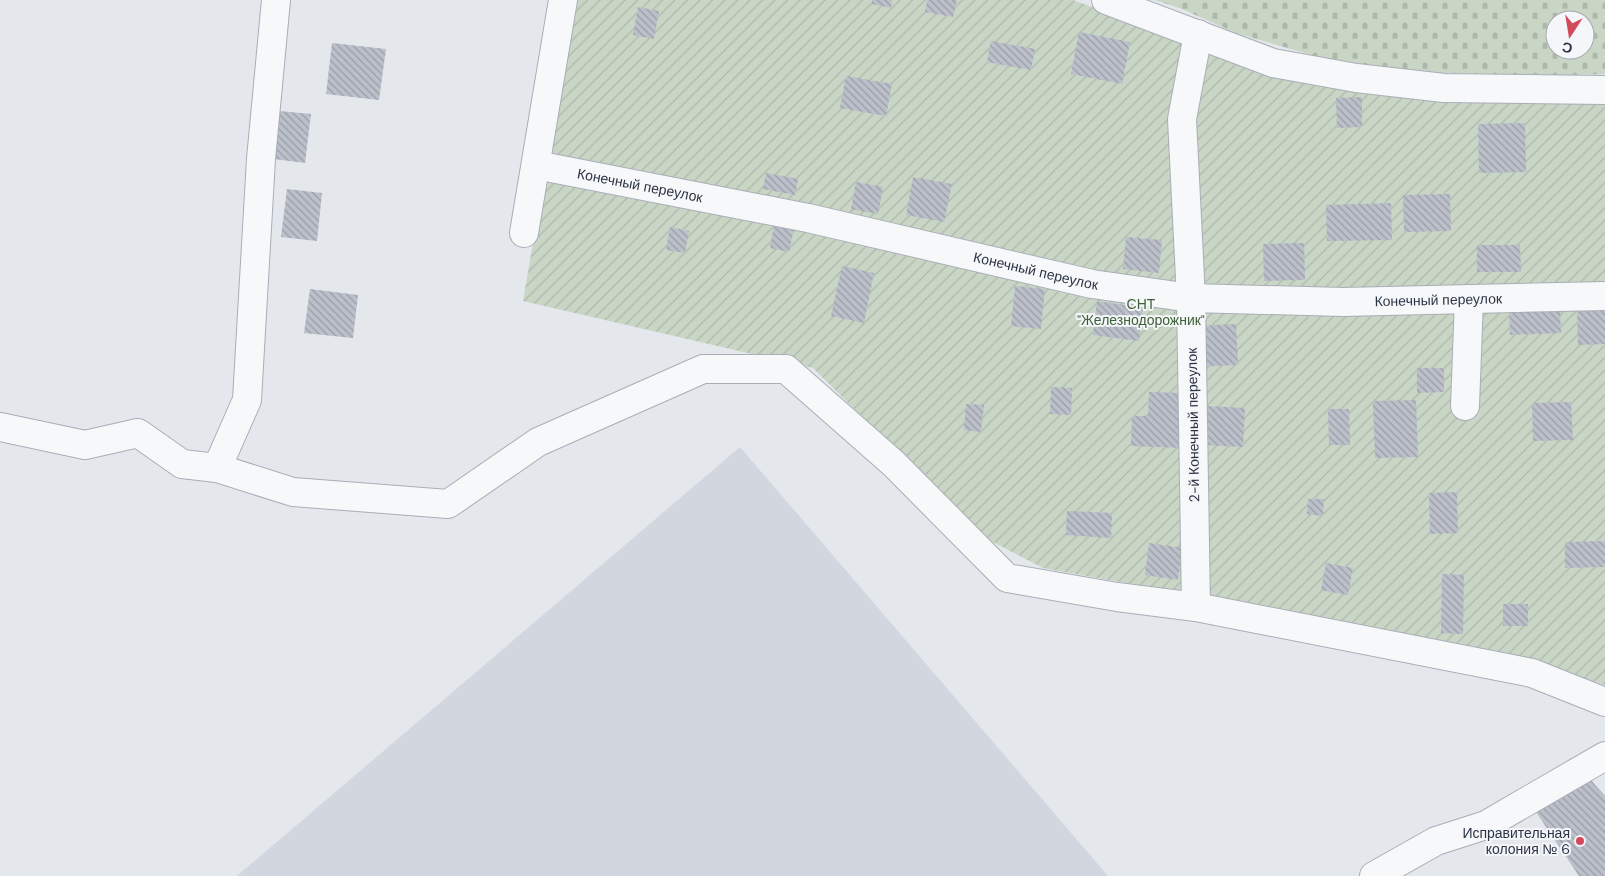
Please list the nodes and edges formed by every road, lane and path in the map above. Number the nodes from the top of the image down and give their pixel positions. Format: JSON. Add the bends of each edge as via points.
{"nodes":[{"id":1,"x":276,"y":0,"type":"edge"},
{"id":2,"x":563,"y":0,"type":"edge"},
{"id":3,"x":1106,"y":0,"type":"edge"},
{"id":4,"x":1198,"y":34,"type":"junction"},
{"id":5,"x":1605,"y":90,"type":"edge"},
{"id":6,"x":536,"y":165,"type":"junction"},
{"id":7,"x":524,"y":233,"type":"dead end"},
{"id":8,"x":1605,"y":296,"type":"edge"},
{"id":9,"x":1191,"y":298,"type":"junction"},
{"id":10,"x":1469,"y":299,"type":"junction"},
{"id":11,"x":1465,"y":406,"type":"dead end"},
{"id":12,"x":0,"y":427,"type":"edge"},
{"id":13,"x":217,"y":468,"type":"junction"},
{"id":14,"x":1196,"y":607,"type":"junction"},
{"id":15,"x":1605,"y":702,"type":"edge"},
{"id":16,"x":1605,"y":756,"type":"edge"},
{"id":17,"x":1374,"y":876,"type":"edge"}],
"edges":[{"from":1,"to":13,"type":"street","via":[[260,159],[247,400]]},
{"from":2,"to":6,"type":"street"},
{"from":3,"to":4,"type":"street"},
{"from":4,"to":5,"type":"street","via":[[1273,63],[1356,78],[1444,88]]},
{"from":4,"to":9,"type":"street","name":"2-й Конечный переулок","via":[[1182,119]]},
{"from":6,"to":7,"type":"street"},
{"from":6,"to":9,"type":"street","name":"Конечный переулок","via":[[808,218],[1092,284]]},
{"from":8,"to":10,"type":"street","name":"Конечный переулок"},
{"from":9,"to":10,"type":"street","name":"Конечный переулок","via":[[1343,302]]},
{"from":9,"to":14,"type":"street","name":"2-й Конечный переулок"},
{"from":10,"to":11,"type":"street"},
{"from":12,"to":13,"type":"street","via":[[85,445],[138,433],[182,464]]},
{"from":13,"to":14,"type":"street","via":[[293,492],[448,504],[538,442],[703,369],[786,369],[894,464],[1007,578]]},
{"from":14,"to":15,"type":"street","via":[[1532,673]]},
{"from":16,"to":17,"type":"street","via":[[1486,825],[1436,841]]}]}
